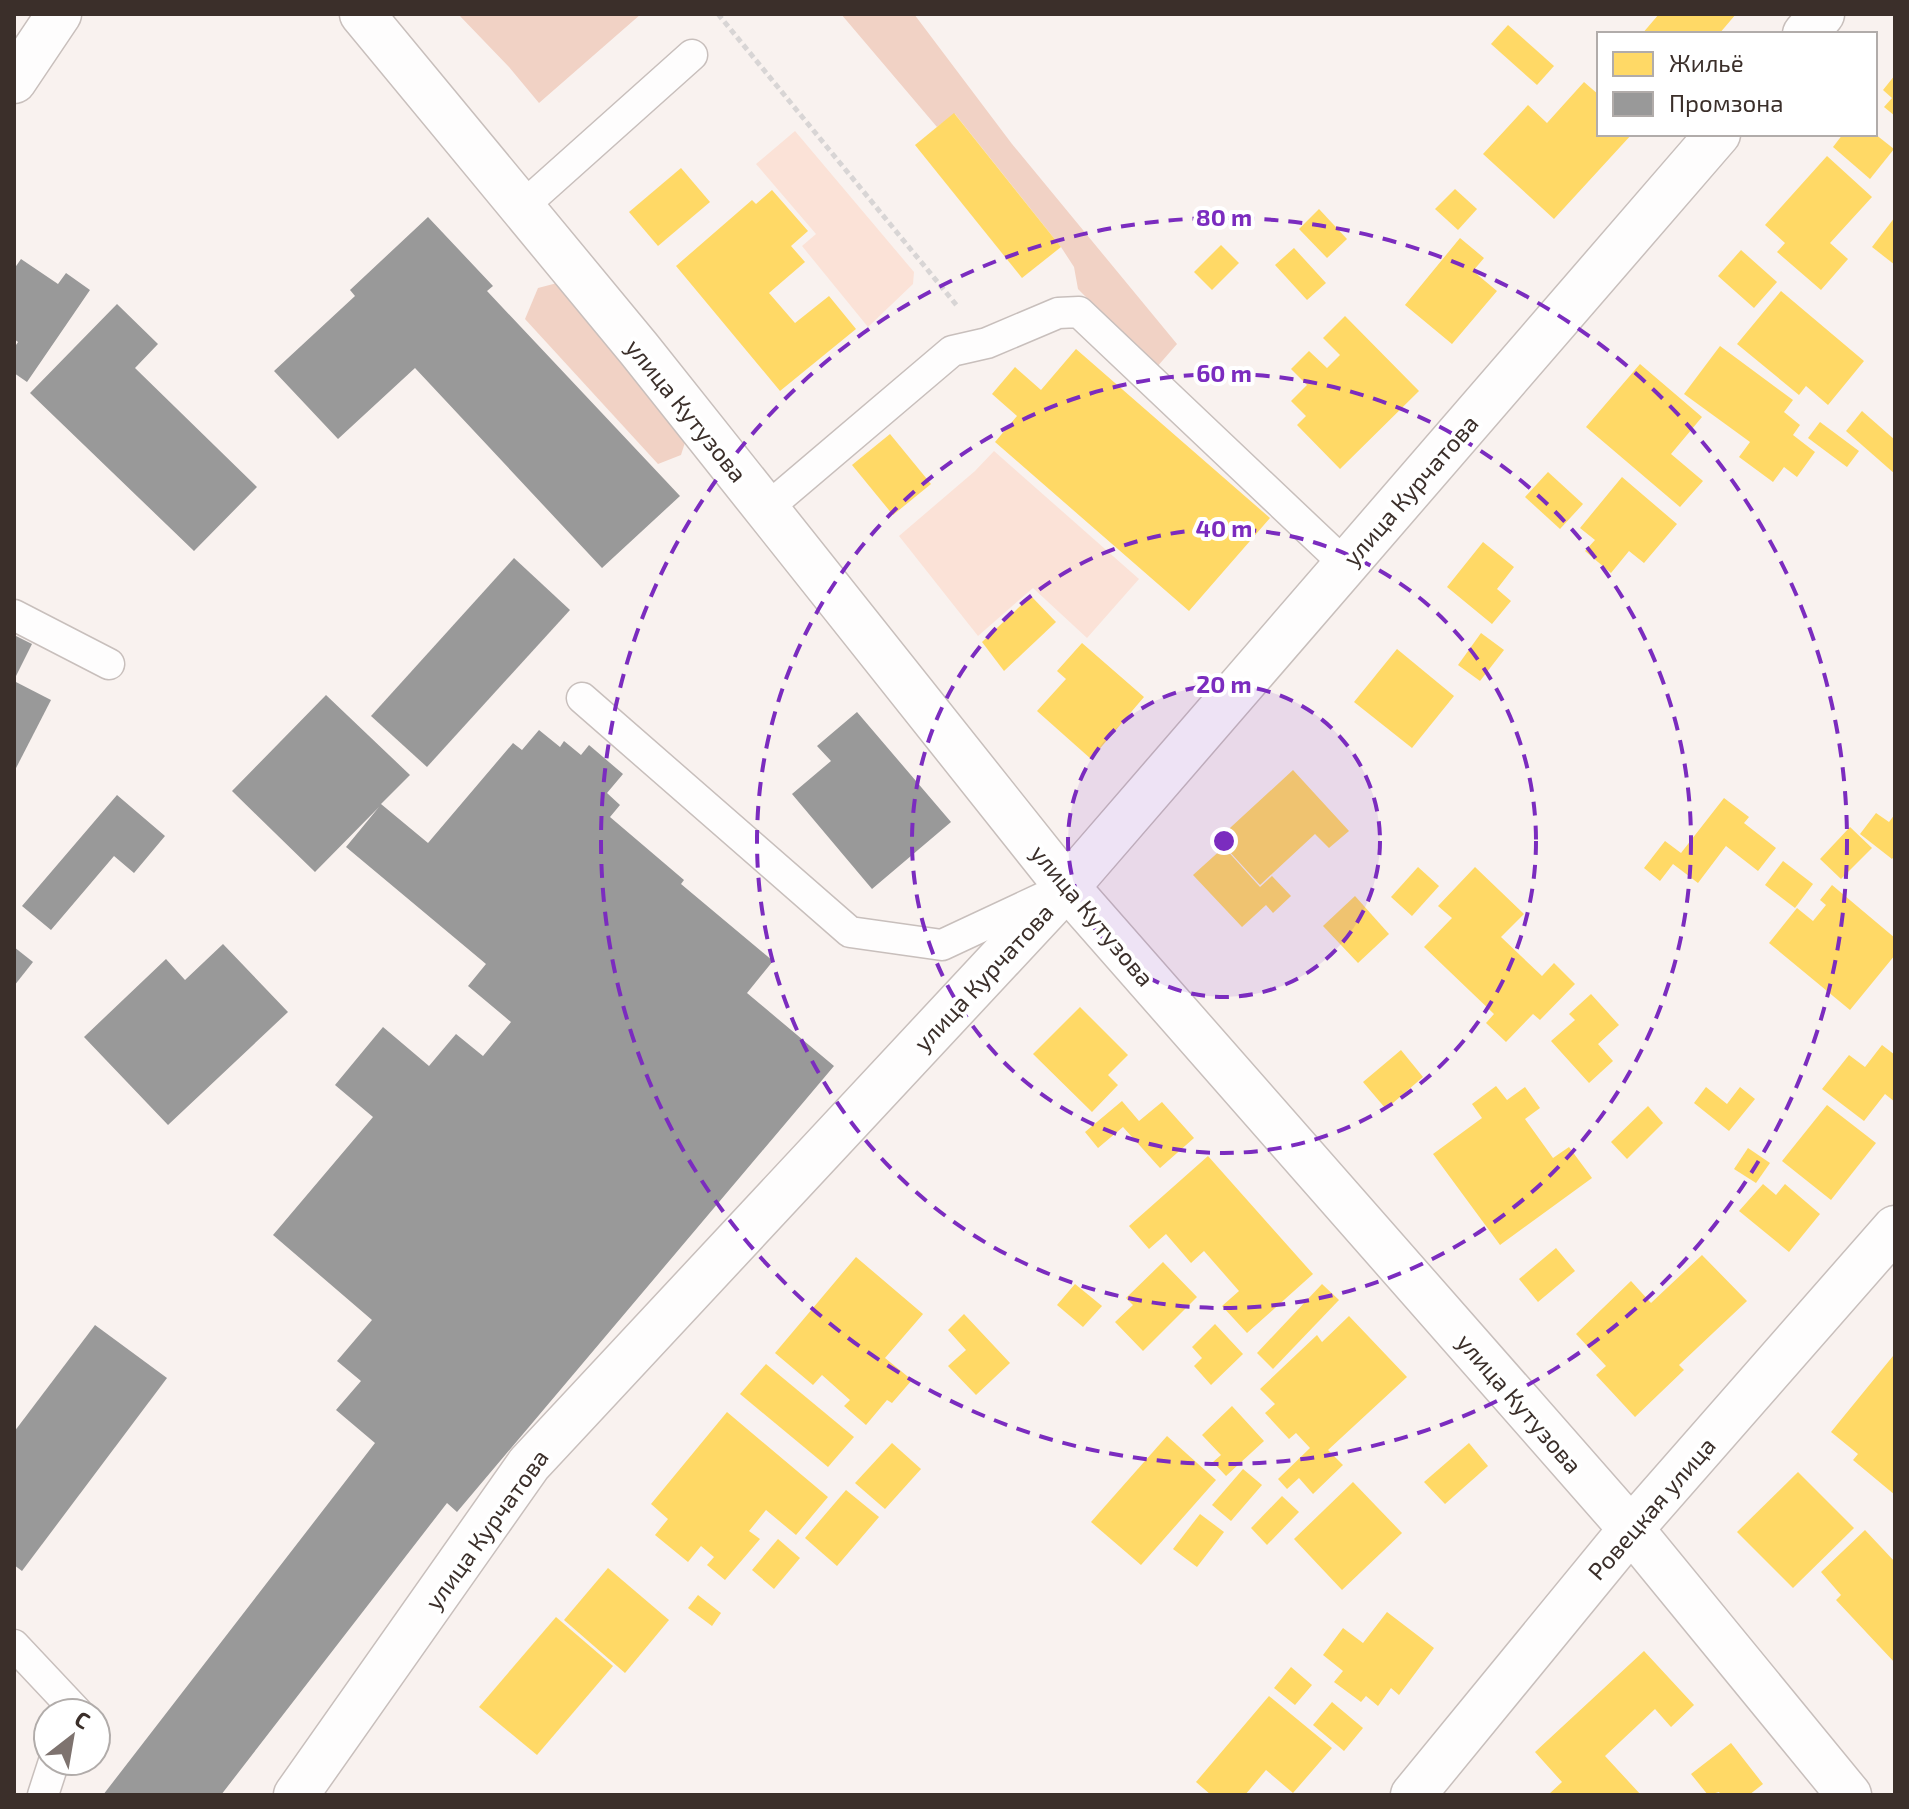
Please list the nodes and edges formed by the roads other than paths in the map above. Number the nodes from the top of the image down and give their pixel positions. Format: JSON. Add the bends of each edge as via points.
{"nodes":[{"id":1,"x":59,"y":14,"type":"edge"},
{"id":2,"x":362,"y":14,"type":"edge"},
{"id":3,"x":1822,"y":14,"type":"edge"},
{"id":4,"x":1807,"y":32,"type":"edge"},
{"id":5,"x":692,"y":55,"type":"dead end"},
{"id":6,"x":14,"y":81,"type":"edge"},
{"id":7,"x":1716,"y":136,"type":"edge"},
{"id":8,"x":522,"y":207,"type":"junction"},
{"id":9,"x":766,"y":509,"type":"junction"},
{"id":10,"x":1346,"y":565,"type":"junction"},
{"id":11,"x":14,"y":615,"type":"edge"},
{"id":12,"x":109,"y":664,"type":"dead end"},
{"id":13,"x":582,"y":698,"type":"dead end"},
{"id":14,"x":1067,"y":887,"type":"junction"},
{"id":15,"x":1895,"y":1228,"type":"edge"},
{"id":16,"x":1631,"y":1529,"type":"junction"},
{"id":17,"x":14,"y":1645,"type":"edge"},
{"id":18,"x":63,"y":1697,"type":"edge"},
{"id":19,"x":296,"y":1795,"type":"edge"},
{"id":20,"x":1413,"y":1795,"type":"edge"},
{"id":21,"x":1849,"y":1795,"type":"edge"}],
"edges":[{"from":1,"to":6,"type":"street"},
{"from":2,"to":8,"type":"street","name":"улица Кутузова"},
{"from":3,"to":4,"type":"street"},
{"from":5,"to":8,"type":"lane"},
{"from":7,"to":10,"type":"street","name":"улица Курчатова"},
{"from":8,"to":9,"type":"street","name":"улица Кутузова"},
{"from":9,"to":10,"type":"lane","via":[[952,351],[987,343],[1058,313],[1079,312]]},
{"from":9,"to":14,"type":"street","name":"улица Кутузова"},
{"from":10,"to":14,"type":"street","name":"улица Курчатова"},
{"from":11,"to":12,"type":"lane"},
{"from":13,"to":14,"type":"lane","via":[[850,932],[942,945]]},
{"from":14,"to":16,"type":"street","name":"улица Кутузова"},
{"from":14,"to":19,"type":"street","name":"улица Курчатова","via":[[529,1464]]},
{"from":15,"to":16,"type":"street","name":"Ровецкая улица"},
{"from":16,"to":20,"type":"street","name":"Ровецкая улица"},
{"from":16,"to":21,"type":"street","name":"улица Кутузова"},
{"from":17,"to":18,"type":"lane"}]}
